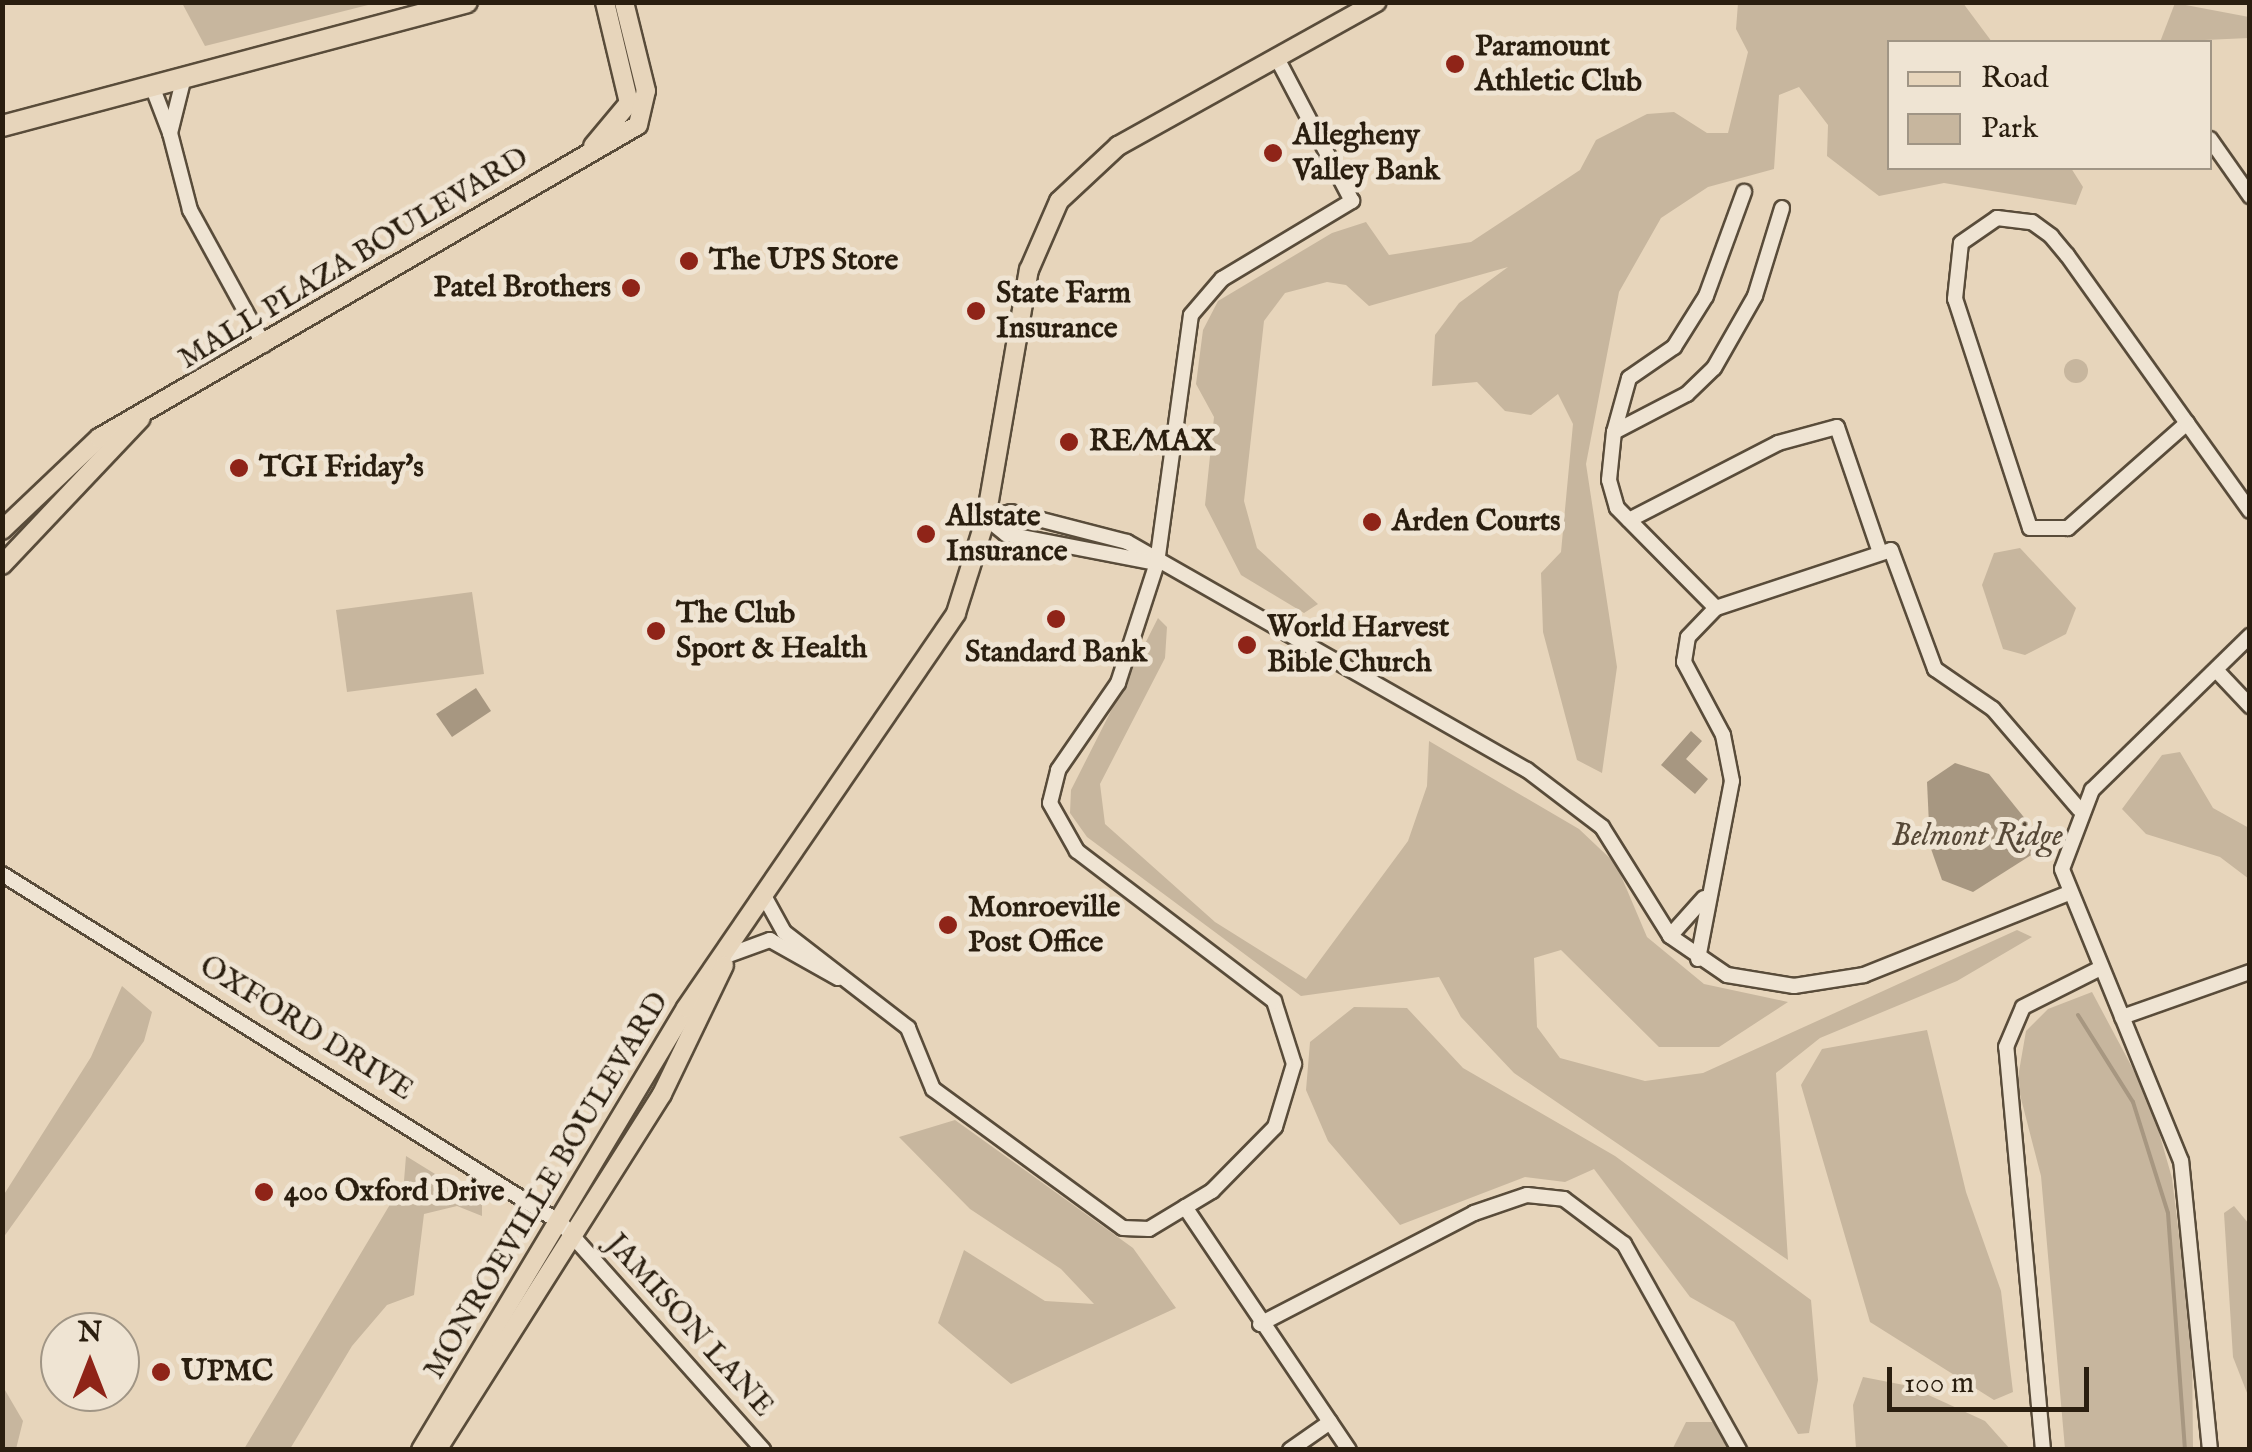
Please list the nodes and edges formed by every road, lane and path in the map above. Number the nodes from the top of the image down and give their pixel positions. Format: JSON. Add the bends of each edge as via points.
{"nodes":[{"id":1,"x":467,"y":2,"type":"edge"},
{"id":2,"x":605,"y":2,"type":"edge"},
{"id":3,"x":624,"y":2,"type":"edge"},
{"id":4,"x":1376,"y":2,"type":"edge"},
{"id":5,"x":1278,"y":60,"type":"junction"},
{"id":6,"x":184,"y":78,"type":"junction"},
{"id":7,"x":152,"y":86,"type":"junction"},
{"id":8,"x":2,"y":126,"type":"edge"},
{"id":9,"x":170,"y":134,"type":"junction"},
{"id":10,"x":2212,"y":142,"type":"edge"},
{"id":11,"x":593,"y":146,"type":"junction"},
{"id":12,"x":1744,"y":192,"type":"dead end"},
{"id":13,"x":2250,"y":196,"type":"edge"},
{"id":14,"x":1782,"y":208,"type":"dead end"},
{"id":15,"x":264,"y":344,"type":"junction"},
{"id":16,"x":142,"y":418,"type":"junction"},
{"id":17,"x":2187,"y":423,"type":"junction"},
{"id":18,"x":1614,"y":432,"type":"junction"},
{"id":19,"x":2250,"y":512,"type":"edge"},
{"id":20,"x":986,"y":518,"type":"junction"},
{"id":21,"x":1629,"y":520,"type":"junction"},
{"id":22,"x":2,"y":530,"type":"edge"},
{"id":23,"x":1879,"y":550,"type":"junction"},
{"id":24,"x":1157,"y":564,"type":"junction"},
{"id":25,"x":2,"y":565,"type":"edge"},
{"id":26,"x":1716,"y":608,"type":"junction"},
{"id":27,"x":2250,"y":636,"type":"edge"},
{"id":28,"x":2216,"y":670,"type":"junction"},
{"id":29,"x":2250,"y":706,"type":"edge"},
{"id":30,"x":2079,"y":808,"type":"junction"},
{"id":31,"x":2,"y":874,"type":"edge"},
{"id":32,"x":1710,"y":889,"type":"junction"},
{"id":33,"x":763,"y":894,"type":"junction"},
{"id":34,"x":2066,"y":894,"type":"junction"},
{"id":35,"x":1670,"y":936,"type":"junction"},
{"id":36,"x":726,"y":956,"type":"junction"},
{"id":37,"x":1698,"y":959,"type":"junction"},
{"id":38,"x":2099,"y":969,"type":"junction"},
{"id":39,"x":2250,"y":972,"type":"edge"},
{"id":40,"x":848,"y":982,"type":"junction"},
{"id":41,"x":2122,"y":1017,"type":"junction"},
{"id":42,"x":1185,"y":1207,"type":"junction"},
{"id":43,"x":561,"y":1223,"type":"junction"},
{"id":44,"x":575,"y":1238,"type":"junction"},
{"id":45,"x":1260,"y":1324,"type":"junction"},
{"id":46,"x":1330,"y":1422,"type":"junction"},
{"id":47,"x":421,"y":1450,"type":"edge"},
{"id":48,"x":436,"y":1450,"type":"edge"},
{"id":49,"x":763,"y":1450,"type":"edge"},
{"id":50,"x":1290,"y":1450,"type":"edge"},
{"id":51,"x":1349,"y":1450,"type":"edge"},
{"id":52,"x":1739,"y":1450,"type":"edge"},
{"id":53,"x":2043,"y":1450,"type":"edge"},
{"id":54,"x":2210,"y":1450,"type":"edge"}],
"edges":[{"from":1,"to":6,"type":"highway"},
{"from":2,"to":11,"type":"main road","name":"MALL PLAZA BOULEVARD","via":[[628,103]]},
{"from":3,"to":11,"type":"main road","name":"MALL PLAZA BOULEVARD","via":[[646,112],[615,141]]},
{"from":4,"to":5,"type":"main road","name":"MONROEVILLE BOULEVARD"},
{"from":5,"to":20,"type":"main road","name":"MONROEVILLE BOULEVARD","via":[[1118,146],[1051,212],[1027,283]]},
{"from":5,"to":24,"type":"street","via":[[1352,200],[1222,278],[1191,314]]},
{"from":6,"to":7,"type":"highway"},
{"from":6,"to":9,"type":"street"},
{"from":7,"to":8,"type":"highway"},
{"from":7,"to":9,"type":"street"},
{"from":9,"to":15,"type":"street","via":[[202,242]]},
{"from":10,"to":13,"type":"street"},
{"from":11,"to":15,"type":"main road","name":"MALL PLAZA BOULEVARD"},
{"from":12,"to":18,"type":"street","via":[[1706,296],[1674,347],[1629,378]]},
{"from":14,"to":18,"type":"street","via":[[1755,296],[1714,368]]},
{"from":15,"to":16,"type":"main road","name":"MALL PLAZA BOULEVARD"},
{"from":16,"to":22,"type":"main road","name":"MALL PLAZA BOULEVARD","via":[[99,438]]},
{"from":16,"to":25,"type":"main road","name":"MALL PLAZA BOULEVARD"},
{"from":17,"to":17,"type":"street","via":[[2068,528],[2030,528],[1955,299],[1961,244],[1997,218],[2042,227]]},
{"from":17,"to":19,"type":"street"},
{"from":18,"to":21,"type":"street","via":[[1610,491]]},
{"from":20,"to":24,"type":"street","via":[[1006,534]]},
{"from":20,"to":24,"type":"street","via":[[1011,512],[1101,532]]},
{"from":20,"to":33,"type":"main road","name":"MONROEVILLE BOULEVARD","via":[[946,632]]},
{"from":21,"to":23,"type":"street","via":[[1778,443],[1836,427]]},
{"from":21,"to":26,"type":"street"},
{"from":23,"to":26,"type":"street"},
{"from":23,"to":30,"type":"street","via":[[1900,558],[1934,669],[1993,710]]},
{"from":24,"to":35,"type":"street","via":[[1563,794],[1602,827]]},
{"from":24,"to":42,"type":"street","via":[[1124,670],[1058,770],[1050,803],[1064,839],[1245,973],[1287,1023],[1294,1074],[1276,1127],[1239,1169]]},
{"from":26,"to":32,"type":"street","via":[[1688,637],[1684,662],[1731,769]]},
{"from":27,"to":28,"type":"street"},
{"from":28,"to":29,"type":"street"},
{"from":28,"to":30,"type":"street"},
{"from":30,"to":34,"type":"street","via":[[2063,857]]},
{"from":31,"to":43,"type":"street","name":"OXFORD DRIVE"},
{"from":32,"to":35,"type":"street"},
{"from":32,"to":37,"type":"street"},
{"from":33,"to":36,"type":"main road","name":"MONROEVILLE BOULEVARD"},
{"from":33,"to":40,"type":"street","via":[[784,932]]},
{"from":34,"to":37,"type":"street","via":[[1930,954],[1839,981],[1770,985]]},
{"from":34,"to":38,"type":"street"},
{"from":35,"to":37,"type":"street"},
{"from":36,"to":40,"type":"street","via":[[770,940]]},
{"from":36,"to":43,"type":"main road","name":"MONROEVILLE BOULEVARD","via":[[686,1008]]},
{"from":36,"to":44,"type":"main road","name":"MONROEVILLE BOULEVARD","via":[[709,1007]]},
{"from":38,"to":41,"type":"street"},
{"from":38,"to":53,"type":"street","via":[[2024,1007],[2006,1047]]},
{"from":39,"to":41,"type":"street"},
{"from":40,"to":42,"type":"street","via":[[908,1028],[933,1089],[1112,1222],[1140,1231]]},
{"from":41,"to":54,"type":"street","via":[[2186,1184]]},
{"from":42,"to":45,"type":"street"},
{"from":43,"to":44,"type":"street","name":"OXFORD DRIVE"},
{"from":43,"to":47,"type":"main road","name":"MONROEVILLE BOULEVARD"},
{"from":44,"to":48,"type":"main road","name":"MONROEVILLE BOULEVARD"},
{"from":44,"to":49,"type":"street","name":"JAMISON LANE"},
{"from":45,"to":46,"type":"street"},
{"from":45,"to":52,"type":"street","via":[[1474,1214],[1527,1195],[1564,1199],[1624,1244]]},
{"from":46,"to":50,"type":"street"},
{"from":46,"to":51,"type":"street"}]}
